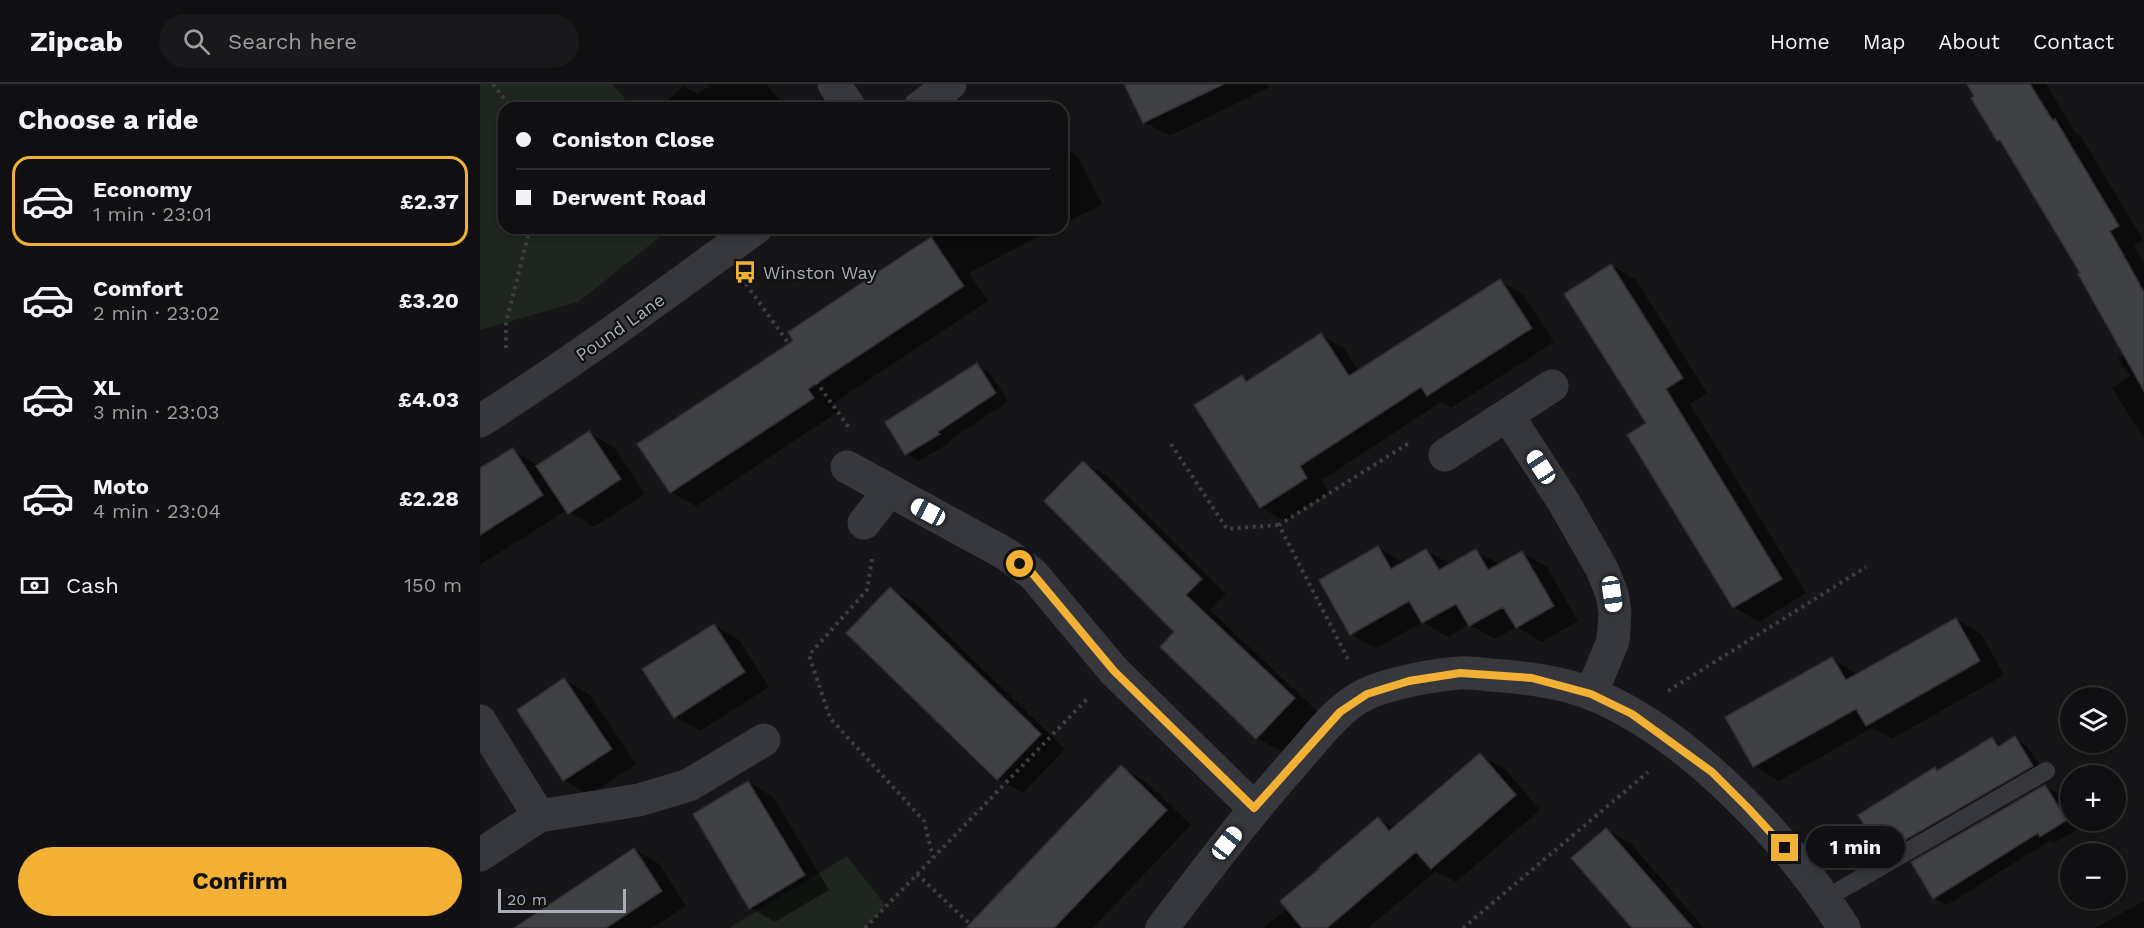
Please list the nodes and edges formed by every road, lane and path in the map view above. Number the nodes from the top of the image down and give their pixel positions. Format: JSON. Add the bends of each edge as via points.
{"nodes":[{"id":1,"x":493,"y":84,"type":"edge"},
{"id":2,"x":834,"y":84,"type":"edge"},
{"id":3,"x":950,"y":84,"type":"edge"},
{"id":4,"x":506,"y":102,"type":"edge"},
{"id":5,"x":846,"y":102,"type":"edge"},
{"id":6,"x":926,"y":102,"type":"edge"},
{"id":7,"x":528,"y":234,"type":"edge"},
{"id":8,"x":748,"y":234,"type":"edge"},
{"id":9,"x":722,"y":252,"type":"junction"},
{"id":10,"x":506,"y":348,"type":"dead end"},
{"id":11,"x":1552,"y":386,"type":"dead end"},
{"id":12,"x":1508,"y":416,"type":"junction"},
{"id":13,"x":480,"y":421,"type":"edge"},
{"id":14,"x":853,"y":434,"type":"dead end"},
{"id":15,"x":1171,"y":444,"type":"dead end"},
{"id":16,"x":1446,"y":454,"type":"joint"},
{"id":17,"x":847,"y":467,"type":"dead end"},
{"id":18,"x":889,"y":491,"type":"junction"},
{"id":19,"x":864,"y":523,"type":"dead end"},
{"id":20,"x":1279,"y":525,"type":"junction"},
{"id":21,"x":873,"y":554,"type":"dead end"},
{"id":22,"x":1866,"y":567,"type":"dead end"},
{"id":23,"x":1114,"y":671,"type":"junction"},
{"id":24,"x":1367,"y":694,"type":"junction"},
{"id":25,"x":1591,"y":694,"type":"junction"},
{"id":26,"x":1632,"y":714,"type":"junction"},
{"id":27,"x":480,"y":721,"type":"edge"},
{"id":28,"x":764,"y":740,"type":"dead end"},
{"id":29,"x":1679,"y":747,"type":"junction"},
{"id":30,"x":2046,"y":771,"type":"dead end"},
{"id":31,"x":1254,"y":808,"type":"junction"},
{"id":32,"x":539,"y":816,"type":"junction"},
{"id":33,"x":480,"y":855,"type":"edge"},
{"id":34,"x":933,"y":857,"type":"junction"},
{"id":35,"x":917,"y":874,"type":"junction"},
{"id":36,"x":1825,"y":899,"type":"junction"},
{"id":37,"x":865,"y":928,"type":"edge"},
{"id":38,"x":974,"y":928,"type":"edge"},
{"id":39,"x":1162,"y":928,"type":"edge"},
{"id":40,"x":1462,"y":928,"type":"edge"},
{"id":41,"x":1844,"y":928,"type":"edge"}],
"edges":[{"from":1,"to":4,"type":"path"},
{"from":2,"to":5,"type":"street"},
{"from":3,"to":6,"type":"street"},
{"from":7,"to":10,"type":"path","via":[[506,322]]},
{"from":8,"to":9,"type":"street","name":"Pound Lane"},
{"from":9,"to":13,"type":"street","name":"Pound Lane","via":[[535,387]]},
{"from":9,"to":14,"type":"path"},
{"from":11,"to":12,"type":"street"},
{"from":12,"to":16,"type":"street"},
{"from":12,"to":25,"type":"street","via":[[1563,501],[1612,594],[1613,641]]},
{"from":15,"to":20,"type":"path","via":[[1227,529]]},
{"from":16,"to":20,"type":"path","via":[[1412,441]]},
{"from":17,"to":18,"type":"street"},
{"from":18,"to":19,"type":"street"},
{"from":18,"to":23,"type":"street","via":[[1006,554],[1033,574]]},
{"from":20,"to":24,"type":"path"},
{"from":21,"to":34,"type":"path","via":[[867,590],[809,655],[830,718],[924,821]]},
{"from":22,"to":26,"type":"path"},
{"from":23,"to":31,"type":"street"},
{"from":23,"to":34,"type":"path"},
{"from":24,"to":25,"type":"street","via":[[1409,681],[1460,673],[1532,678]]},
{"from":24,"to":31,"type":"street","via":[[1340,712]]},
{"from":25,"to":26,"type":"street"},
{"from":26,"to":29,"type":"street"},
{"from":27,"to":32,"type":"street"},
{"from":28,"to":32,"type":"street","via":[[689,785],[663,794]]},
{"from":29,"to":36,"type":"street","via":[[1712,772],[1748,808]]},
{"from":29,"to":40,"type":"path"},
{"from":30,"to":36,"type":"lane"},
{"from":31,"to":39,"type":"street"},
{"from":32,"to":33,"type":"street"},
{"from":34,"to":35,"type":"path"},
{"from":35,"to":37,"type":"path"},
{"from":35,"to":38,"type":"path"},
{"from":36,"to":41,"type":"street"}]}
